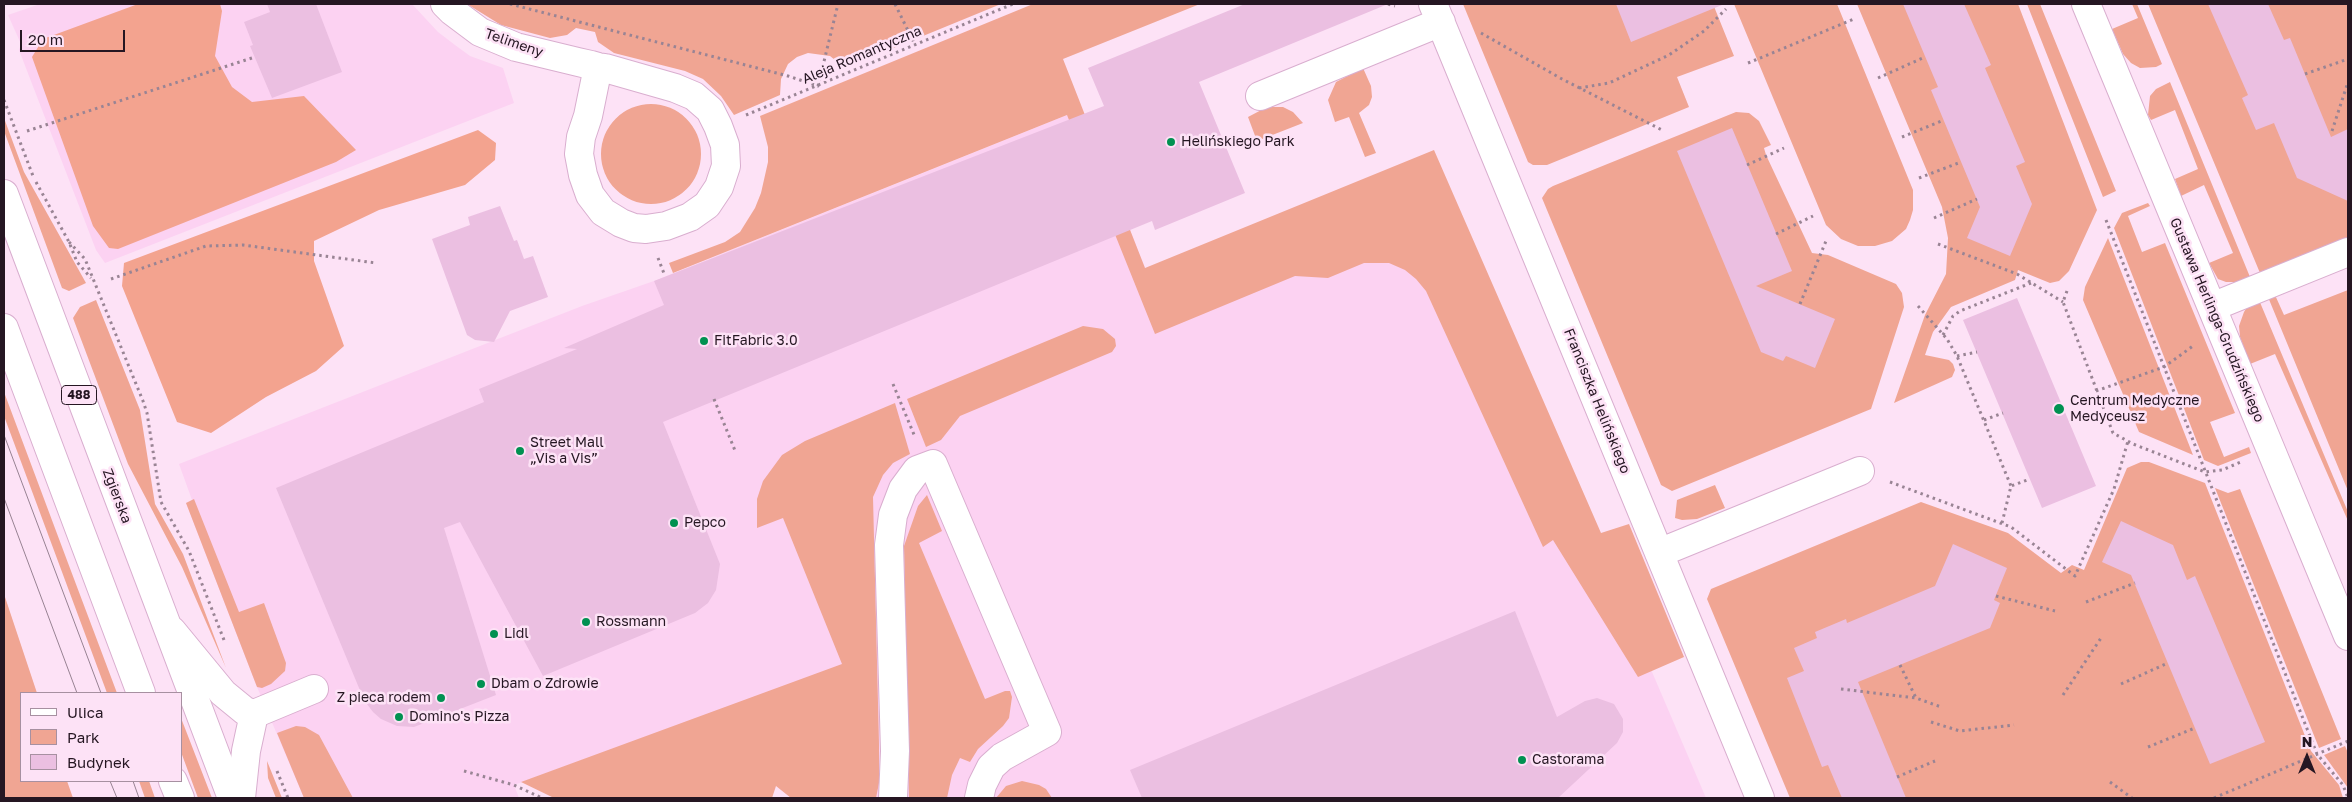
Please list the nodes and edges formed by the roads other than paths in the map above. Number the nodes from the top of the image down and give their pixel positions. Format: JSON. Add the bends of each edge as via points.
{"nodes":[{"id":1,"x":445,"y":4,"type":"edge"},
{"id":2,"x":2086,"y":4,"type":"edge"},
{"id":3,"x":1437,"y":13,"type":"edge"},
{"id":4,"x":595,"y":66,"type":"junction"},
{"id":5,"x":1260,"y":96,"type":"dead end"},
{"id":6,"x":4,"y":194,"type":"edge"},
{"id":7,"x":2348,"y":252,"type":"edge"},
{"id":8,"x":2216,"y":317,"type":"junction"},
{"id":9,"x":4,"y":328,"type":"edge"},
{"id":10,"x":1860,"y":471,"type":"road end"},
{"id":11,"x":1659,"y":553,"type":"junction"},
{"id":12,"x":162,"y":618,"type":"junction"},
{"id":13,"x":2348,"y":636,"type":"edge"},
{"id":14,"x":314,"y":689,"type":"dead end"},
{"id":15,"x":141,"y":692,"type":"edge"},
{"id":16,"x":254,"y":714,"type":"junction"},
{"id":17,"x":173,"y":782,"type":"edge"},
{"id":18,"x":180,"y":798,"type":"edge"},
{"id":19,"x":232,"y":798,"type":"edge"},
{"id":20,"x":241,"y":798,"type":"edge"},
{"id":21,"x":893,"y":798,"type":"edge"},
{"id":22,"x":979,"y":798,"type":"edge"},
{"id":23,"x":1760,"y":798,"type":"edge"}],
"edges":[{"from":1,"to":4,"type":"street","name":"Telimeny","via":[[480,32],[516,47]]},
{"from":2,"to":8,"type":"street","name":"Gustawa Herlinga-Grudzińskiego"},
{"from":3,"to":5,"type":"street"},
{"from":3,"to":11,"type":"street","name":"Franciszka Helińskiego"},
{"from":4,"to":4,"type":"street","via":[[675,88],[694,96],[710,110],[725,145],[726,166],[719,188],[707,205],[690,217],[646,229],[620,223],[603,212],[590,195],[578,154]]},
{"from":6,"to":12,"type":"street","name":"Zgierska","number":"488"},
{"from":7,"to":8,"type":"street"},
{"from":8,"to":13,"type":"street","name":"Gustawa Herlinga-Grudzińskiego"},
{"from":9,"to":15,"type":"street"},
{"from":10,"to":11,"type":"street"},
{"from":11,"to":23,"type":"street","name":"Franciszka Helińskiego"},
{"from":12,"to":16,"type":"street","via":[[222,693]]},
{"from":12,"to":19,"type":"street","name":"Zgierska","number":"488"},
{"from":14,"to":16,"type":"street"},
{"from":16,"to":20,"type":"street"},
{"from":17,"to":18,"type":"street"},
{"from":21,"to":22,"type":"street","via":[[896,751],[889,545],[903,489],[917,470],[934,464],[1047,732],[1002,757],[991,767]]}]}
